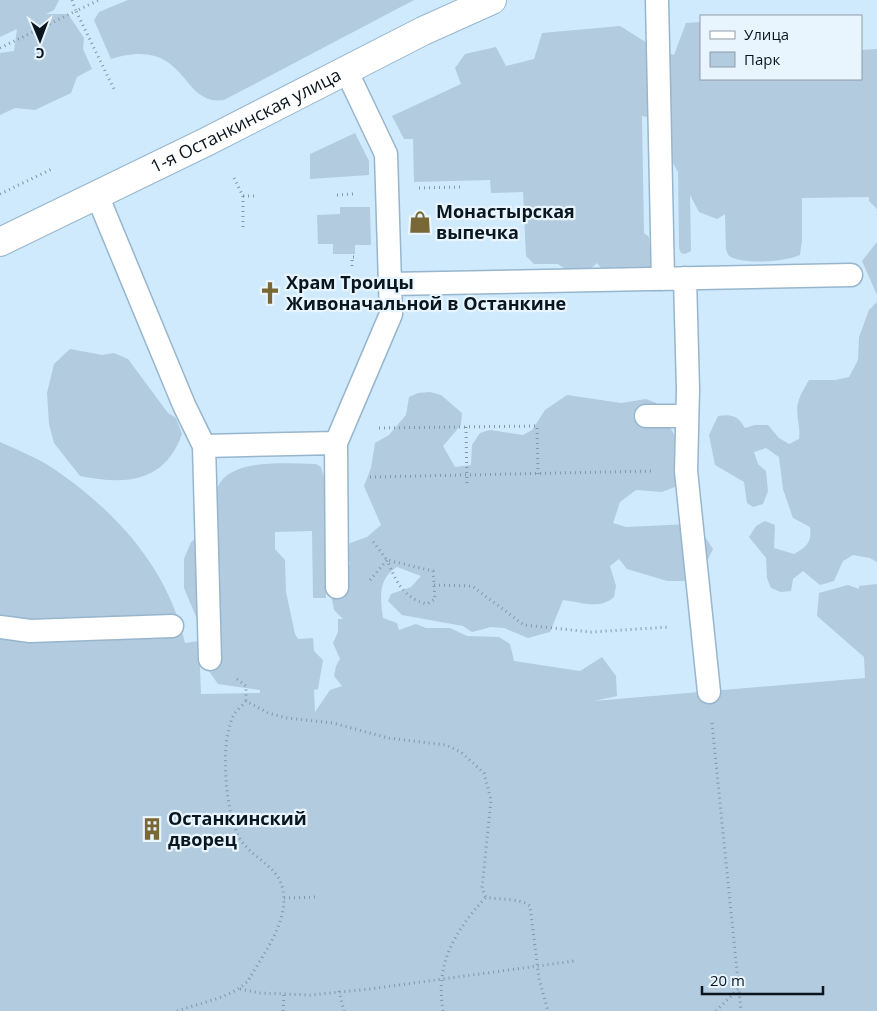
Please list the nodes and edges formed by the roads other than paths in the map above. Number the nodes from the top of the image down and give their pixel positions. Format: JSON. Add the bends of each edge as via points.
{"nodes":[{"id":1,"x":492,"y":0,"type":"edge"},
{"id":2,"x":657,"y":0,"type":"edge"},
{"id":3,"x":346,"y":70,"type":"junction"},
{"id":4,"x":96,"y":195,"type":"junction"},
{"id":5,"x":0,"y":242,"type":"edge"},
{"id":6,"x":851,"y":275,"type":"dead end"},
{"id":7,"x":685,"y":278,"type":"junction"},
{"id":8,"x":663,"y":279,"type":"junction"},
{"id":9,"x":390,"y":284,"type":"junction"},
{"id":10,"x":646,"y":416,"type":"dead end"},
{"id":11,"x":687,"y":416,"type":"junction"},
{"id":12,"x":204,"y":446,"type":"junction"},
{"id":13,"x":336,"y":450,"type":"junction"},
{"id":14,"x":337,"y":586,"type":"dead end"},
{"id":15,"x":172,"y":626,"type":"dead end"},
{"id":16,"x":0,"y":627,"type":"edge"},
{"id":17,"x":210,"y":659,"type":"dead end"},
{"id":18,"x":709,"y":692,"type":"road end"}],
"edges":[{"from":1,"to":3,"type":"street","name":"1-я Останкинская улица"},
{"from":2,"to":8,"type":"lane"},
{"from":3,"to":4,"type":"street","name":"1-я Останкинская улица"},
{"from":3,"to":9,"type":"lane","via":[[386,154]]},
{"from":4,"to":5,"type":"street","name":"1-я Останкинская улица"},
{"from":4,"to":12,"type":"lane"},
{"from":6,"to":7,"type":"lane"},
{"from":7,"to":8,"type":"lane"},
{"from":7,"to":11,"type":"lane"},
{"from":8,"to":9,"type":"lane"},
{"from":9,"to":13,"type":"lane","via":[[391,314],[347,415]]},
{"from":10,"to":11,"type":"lane"},
{"from":11,"to":18,"type":"lane","via":[[686,471]]},
{"from":12,"to":13,"type":"lane"},
{"from":12,"to":17,"type":"lane"},
{"from":13,"to":14,"type":"lane"},
{"from":15,"to":16,"type":"lane","via":[[30,630]]}]}
